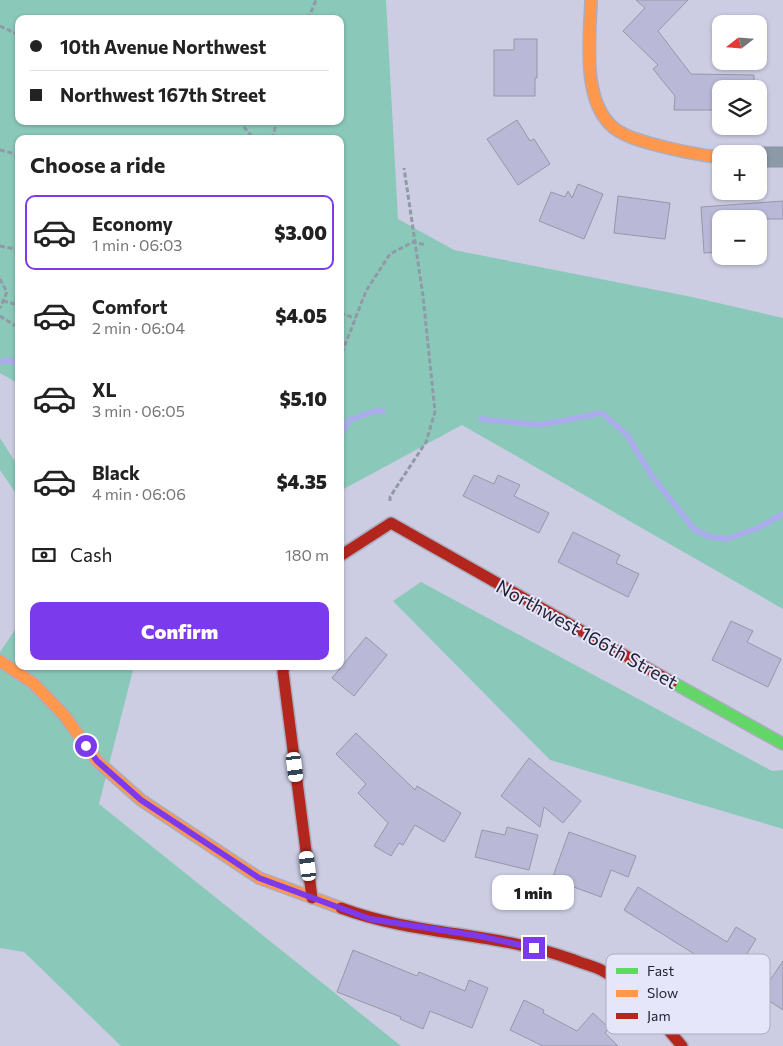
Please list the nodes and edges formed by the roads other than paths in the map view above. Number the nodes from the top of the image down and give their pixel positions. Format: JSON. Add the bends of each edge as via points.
{"nodes":[{"id":1,"x":591,"y":0,"type":"edge"},
{"id":2,"x":712,"y":157,"type":"edge"},
{"id":3,"x":767,"y":157,"type":"edge"},
{"id":4,"x":783,"y":157,"type":"edge"},
{"id":5,"x":344,"y":553,"type":"edge"},
{"id":6,"x":0,"y":661,"type":"edge"},
{"id":7,"x":283,"y":670,"type":"edge"},
{"id":8,"x":783,"y":744,"type":"edge"},
{"id":9,"x":312,"y":898,"type":"junction"},
{"id":10,"x":606,"y":974,"type":"edge"},
{"id":11,"x":672,"y":1034,"type":"edge"},
{"id":12,"x":682,"y":1046,"type":"edge"}],
"edges":[{"from":1,"to":2,"type":"street","via":[[591,86],[599,112],[614,129],[642,142]]},
{"from":3,"to":4,"type":"street"},
{"from":5,"to":8,"type":"street","name":"Northwest 166th Street","via":[[391,523]]},
{"from":6,"to":9,"type":"street","via":[[33,683],[64,715],[97,761],[141,800],[259,878]]},
{"from":7,"to":9,"type":"street"},
{"from":9,"to":10,"type":"street","via":[[370,919],[479,936],[552,952]]},
{"from":11,"to":12,"type":"street"}]}
